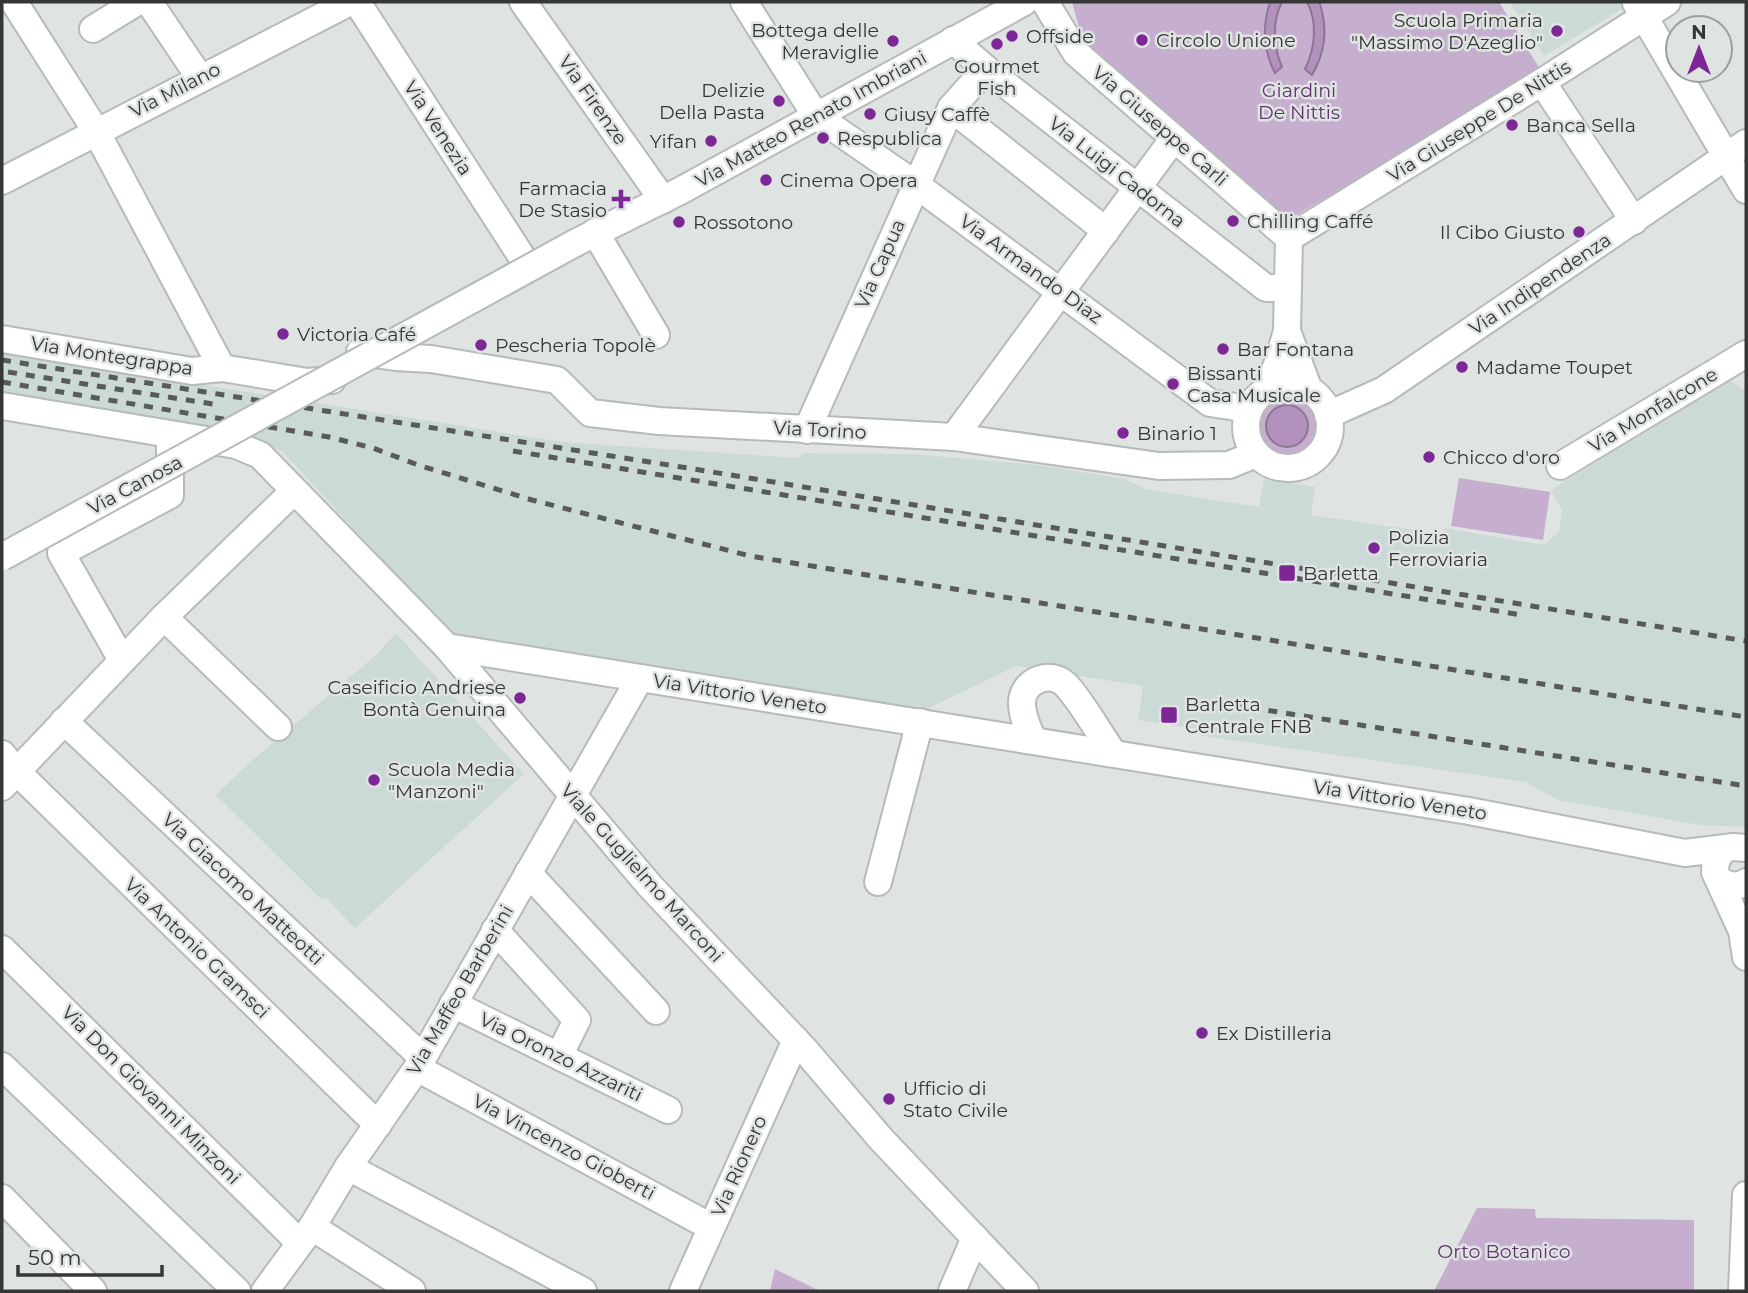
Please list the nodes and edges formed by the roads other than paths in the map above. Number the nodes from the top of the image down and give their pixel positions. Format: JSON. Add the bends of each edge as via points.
{"nodes":[{"id":1,"x":14,"y":2,"type":"edge"},
{"id":2,"x":137,"y":2,"type":"edge"},
{"id":3,"x":149,"y":2,"type":"edge"},
{"id":4,"x":350,"y":2,"type":"edge"},
{"id":5,"x":357,"y":2,"type":"edge"},
{"id":6,"x":523,"y":2,"type":"edge"},
{"id":7,"x":744,"y":2,"type":"edge"},
{"id":8,"x":1024,"y":2,"type":"edge"},
{"id":9,"x":1045,"y":2,"type":"edge"},
{"id":10,"x":1667,"y":2,"type":"edge"},
{"id":11,"x":1639,"y":9,"type":"edge"},
{"id":12,"x":93,"y":29,"type":"dead end"},
{"id":13,"x":953,"y":40,"type":"junction"},
{"id":14,"x":986,"y":69,"type":"junction"},
{"id":15,"x":200,"y":78,"type":"junction"},
{"id":16,"x":1542,"y":82,"type":"junction"},
{"id":17,"x":951,"y":108,"type":"junction"},
{"id":18,"x":816,"y":116,"type":"junction"},
{"id":19,"x":96,"y":131,"type":"junction"},
{"id":20,"x":1174,"y":138,"type":"junction"},
{"id":21,"x":1737,"y":149,"type":"edge"},
{"id":22,"x":2,"y":181,"type":"edge"},
{"id":23,"x":915,"y":184,"type":"junction"},
{"id":24,"x":1137,"y":188,"type":"junction"},
{"id":25,"x":1746,"y":190,"type":"edge"},
{"id":26,"x":663,"y":200,"type":"junction"},
{"id":27,"x":1634,"y":221,"type":"junction"},
{"id":28,"x":1107,"y":231,"type":"junction"},
{"id":29,"x":586,"y":237,"type":"junction"},
{"id":30,"x":1289,"y":238,"type":"junction"},
{"id":31,"x":520,"y":254,"type":"dead end"},
{"id":32,"x":1288,"y":288,"type":"junction"},
{"id":33,"x":1061,"y":291,"type":"junction"},
{"id":34,"x":1287,"y":331,"type":"junction"},
{"id":35,"x":656,"y":335,"type":"dead end"},
{"id":36,"x":2,"y":339,"type":"edge"},
{"id":37,"x":1746,"y":354,"type":"edge"},
{"id":38,"x":222,"y":368,"type":"junction"},
{"id":39,"x":1309,"y":390,"type":"junction"},
{"id":40,"x":1257,"y":400,"type":"junction"},
{"id":41,"x":2,"y":406,"type":"edge"},
{"id":42,"x":268,"y":412,"type":"joint"},
{"id":43,"x":1328,"y":415,"type":"junction"},
{"id":44,"x":807,"y":430,"type":"junction"},
{"id":45,"x":170,"y":433,"type":"junction"},
{"id":46,"x":954,"y":437,"type":"junction"},
{"id":47,"x":1256,"y":454,"type":"junction"},
{"id":48,"x":1560,"y":466,"type":"dead end"},
{"id":49,"x":293,"y":492,"type":"junction"},
{"id":50,"x":2,"y":557,"type":"edge"},
{"id":51,"x":164,"y":617,"type":"junction"},
{"id":52,"x":447,"y":647,"type":"junction"},
{"id":53,"x":122,"y":660,"type":"junction"},
{"id":54,"x":640,"y":678,"type":"junction"},
{"id":55,"x":64,"y":721,"type":"junction"},
{"id":56,"x":919,"y":722,"type":"junction"},
{"id":57,"x":278,"y":727,"type":"dead end"},
{"id":58,"x":1033,"y":740,"type":"junction"},
{"id":59,"x":1113,"y":753,"type":"junction"},
{"id":60,"x":6,"y":770,"type":"edge"},
{"id":61,"x":572,"y":797,"type":"junction"},
{"id":62,"x":1737,"y":868,"type":"edge"},
{"id":63,"x":528,"y":873,"type":"junction"},
{"id":64,"x":878,"y":882,"type":"dead end"},
{"id":65,"x":1744,"y":924,"type":"edge"},
{"id":66,"x":495,"y":930,"type":"junction"},
{"id":67,"x":2,"y":949,"type":"edge"},
{"id":68,"x":1746,"y":957,"type":"edge"},
{"id":69,"x":453,"y":1004,"type":"junction"},
{"id":70,"x":656,"y":1011,"type":"dead end"},
{"id":71,"x":796,"y":1040,"type":"junction"},
{"id":72,"x":559,"y":1056,"type":"junction"},
{"id":73,"x":420,"y":1062,"type":"junction"},
{"id":74,"x":2,"y":1066,"type":"edge"},
{"id":75,"x":668,"y":1110,"type":"dead end"},
{"id":76,"x":378,"y":1125,"type":"junction"},
{"id":77,"x":348,"y":1167,"type":"junction"},
{"id":78,"x":1746,"y":1195,"type":"edge"},
{"id":79,"x":2,"y":1198,"type":"edge"},
{"id":80,"x":711,"y":1227,"type":"junction"},
{"id":81,"x":306,"y":1234,"type":"junction"},
{"id":82,"x":975,"y":1238,"type":"junction"},
{"id":83,"x":1745,"y":1251,"type":"edge"},
{"id":84,"x":93,"y":1291,"type":"edge"},
{"id":85,"x":237,"y":1291,"type":"edge"},
{"id":86,"x":265,"y":1291,"type":"edge"},
{"id":87,"x":412,"y":1291,"type":"edge"},
{"id":88,"x":583,"y":1291,"type":"edge"},
{"id":89,"x":682,"y":1291,"type":"edge"},
{"id":90,"x":952,"y":1291,"type":"edge"},
{"id":91,"x":1025,"y":1291,"type":"edge"},
{"id":92,"x":1742,"y":1291,"type":"edge"}],
"edges":[{"from":1,"to":19,"type":"street"},
{"from":2,"to":12,"type":"street"},
{"from":3,"to":15,"type":"street"},
{"from":4,"to":15,"type":"street","name":"Via Milano"},
{"from":5,"to":31,"type":"street","name":"Via Venezia"},
{"from":6,"to":26,"type":"street","name":"Via Firenze"},
{"from":7,"to":18,"type":"street"},
{"from":8,"to":13,"type":"street","name":"Via Matteo Renato Imbriani"},
{"from":9,"to":20,"type":"street","name":"Via Giuseppe Carli","via":[[1076,53]]},
{"from":10,"to":11,"type":"street","name":"Via Giuseppe De Nittis"},
{"from":11,"to":16,"type":"street","name":"Via Giuseppe De Nittis"},
{"from":11,"to":21,"type":"street"},
{"from":13,"to":14,"type":"street","name":"Via Luigi Cadorna"},
{"from":13,"to":18,"type":"street","name":"Via Matteo Renato Imbriani"},
{"from":14,"to":17,"type":"street","name":"Via Capua"},
{"from":14,"to":24,"type":"street","name":"Via Luigi Cadorna"},
{"from":15,"to":19,"type":"street","name":"Via Milano"},
{"from":16,"to":27,"type":"street"},
{"from":16,"to":30,"type":"street","name":"Via Giuseppe De Nittis"},
{"from":17,"to":23,"type":"street","name":"Via Capua"},
{"from":17,"to":28,"type":"street"},
{"from":18,"to":23,"type":"street","name":"Via Armando Diaz"},
{"from":18,"to":26,"type":"street","name":"Via Matteo Renato Imbriani"},
{"from":19,"to":22,"type":"street","name":"Via Milano"},
{"from":19,"to":38,"type":"street"},
{"from":20,"to":24,"type":"street"},
{"from":20,"to":30,"type":"street","name":"Via Giuseppe Carli"},
{"from":21,"to":25,"type":"street"},
{"from":21,"to":27,"type":"street","name":"Via Indipendenza"},
{"from":23,"to":33,"type":"street","name":"Via Armando Diaz"},
{"from":23,"to":44,"type":"street","name":"Via Capua"},
{"from":24,"to":28,"type":"street"},
{"from":24,"to":32,"type":"street","name":"Via Luigi Cadorna","via":[[1266,288]]},
{"from":26,"to":29,"type":"street","name":"Via Matteo Renato Imbriani"},
{"from":27,"to":43,"type":"street","name":"Via Indipendenza","via":[[1384,390]]},
{"from":28,"to":33,"type":"street"},
{"from":29,"to":35,"type":"street"},
{"from":29,"to":42,"type":"street","name":"Via Matteo Renato Imbriani","bridge":true},
{"from":30,"to":32,"type":"street"},
{"from":32,"to":34,"type":"street"},
{"from":33,"to":40,"type":"street","name":"Via Armando Diaz","via":[[1210,402]]},
{"from":33,"to":46,"type":"street"},
{"from":34,"to":39,"type":"street"},
{"from":34,"to":40,"type":"street","via":[[1277,365]]},
{"from":36,"to":38,"type":"street","name":"Via Montegrappa","via":[[192,371]]},
{"from":37,"to":48,"type":"street","name":"Via Monfalcone"},
{"from":38,"to":44,"type":"street","name":"Via Torino","via":[[307,382],[331,363],[362,351],[557,380],[590,413]]},
{"from":39,"to":40,"type":"street","via":[[1280,385]]},
{"from":39,"to":43,"type":"street"},
{"from":40,"to":47,"type":"street","via":[[1246,432]]},
{"from":41,"to":45,"type":"street"},
{"from":42,"to":50,"type":"street","name":"Via Canosa","bridge":true},
{"from":43,"to":47,"type":"street","via":[[1329,435],[1323,448],[1303,465],[1278,467]]},
{"from":44,"to":46,"type":"street","name":"Via Torino"},
{"from":45,"to":49,"type":"street","name":"Viale Guglielmo Marconi","via":[[236,445],[260,455]]},
{"from":45,"to":53,"type":"street","via":[[170,495],[61,553]]},
{"from":46,"to":47,"type":"street","name":"Via Torino","via":[[1158,466],[1229,465]]},
{"from":49,"to":51,"type":"street"},
{"from":49,"to":52,"type":"street","name":"Viale Guglielmo Marconi"},
{"from":51,"to":53,"type":"street"},
{"from":51,"to":57,"type":"street"},
{"from":52,"to":54,"type":"street","name":"Via Vittorio Veneto"},
{"from":52,"to":61,"type":"street","name":"Viale Guglielmo Marconi"},
{"from":53,"to":55,"type":"street"},
{"from":54,"to":56,"type":"street","name":"Via Vittorio Veneto"},
{"from":54,"to":61,"type":"street","name":"Via Maffeo Barberini"},
{"from":55,"to":60,"type":"street"},
{"from":55,"to":73,"type":"street","name":"Via Giacomo Matteotti"},
{"from":56,"to":58,"type":"street","name":"Via Vittorio Veneto"},
{"from":56,"to":64,"type":"street"},
{"from":58,"to":59,"type":"street","name":"Via Vittorio Veneto"},
{"from":58,"to":59,"type":"street","via":[[1023,711],[1023,694],[1034,681],[1050,677],[1065,684]]},
{"from":59,"to":62,"type":"street","name":"Via Vittorio Veneto","via":[[1469,811],[1685,852],[1700,865]]},
{"from":60,"to":76,"type":"street","name":"Via Antonio Gramsci"},
{"from":61,"to":63,"type":"street","name":"Via Maffeo Barberini"},
{"from":61,"to":71,"type":"street","name":"Viale Guglielmo Marconi"},
{"from":62,"to":65,"type":"street"},
{"from":63,"to":66,"type":"street","name":"Via Maffeo Barberini"},
{"from":63,"to":70,"type":"street"},
{"from":65,"to":68,"type":"street"},
{"from":66,"to":69,"type":"street","name":"Via Maffeo Barberini"},
{"from":66,"to":72,"type":"street","via":[[577,1020]]},
{"from":67,"to":81,"type":"street","name":"Via Don Giovanni Minzoni"},
{"from":69,"to":72,"type":"street","name":"Via Oronzo Azzariti"},
{"from":69,"to":73,"type":"street","name":"Via Maffeo Barberini"},
{"from":71,"to":80,"type":"street","name":"Via Rionero"},
{"from":71,"to":82,"type":"street","name":"Viale Guglielmo Marconi"},
{"from":72,"to":75,"type":"street","name":"Via Oronzo Azzariti"},
{"from":73,"to":76,"type":"street","name":"Via Maffeo Barberini"},
{"from":73,"to":80,"type":"street","name":"Via Vincenzo Gioberti"},
{"from":74,"to":85,"type":"street"},
{"from":76,"to":77,"type":"street","name":"Via Maffeo Barberini"},
{"from":77,"to":81,"type":"street","name":"Via Maffeo Barberini"},
{"from":77,"to":88,"type":"street"},
{"from":78,"to":83,"type":"street"},
{"from":79,"to":84,"type":"street"},
{"from":80,"to":89,"type":"street","name":"Via Rionero"},
{"from":81,"to":86,"type":"street","name":"Via Maffeo Barberini"},
{"from":81,"to":87,"type":"street","name":"Via Don Giovanni Minzoni"},
{"from":82,"to":90,"type":"street"},
{"from":82,"to":91,"type":"street","name":"Viale Guglielmo Marconi"},
{"from":83,"to":92,"type":"street"}]}
